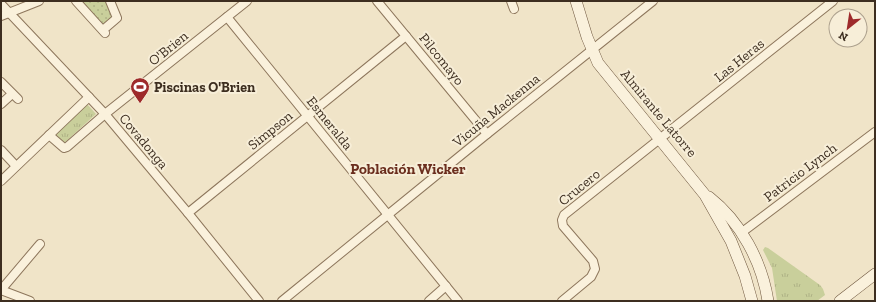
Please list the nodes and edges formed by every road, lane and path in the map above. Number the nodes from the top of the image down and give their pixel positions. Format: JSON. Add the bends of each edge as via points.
{"nodes":[{"id":1,"x":39,"y":1,"type":"edge"},
{"id":2,"x":76,"y":1,"type":"edge"},
{"id":3,"x":110,"y":1,"type":"edge"},
{"id":4,"x":248,"y":1,"type":"edge"},
{"id":5,"x":377,"y":1,"type":"edge"},
{"id":6,"x":511,"y":1,"type":"edge"},
{"id":7,"x":576,"y":1,"type":"edge"},
{"id":8,"x":653,"y":1,"type":"edge"},
{"id":9,"x":833,"y":1,"type":"edge"},
{"id":10,"x":1,"y":4,"type":"edge"},
{"id":11,"x":514,"y":9,"type":"dead end"},
{"id":12,"x":9,"y":13,"type":"junction"},
{"id":13,"x":1,"y":16,"type":"edge"},
{"id":14,"x":227,"y":17,"type":"junction"},
{"id":15,"x":406,"y":36,"type":"junction"},
{"id":16,"x":592,"y":50,"type":"junction"},
{"id":17,"x":1,"y":82,"type":"edge"},
{"id":18,"x":89,"y":97,"type":"junction"},
{"id":19,"x":1,"y":104,"type":"edge"},
{"id":20,"x":105,"y":114,"type":"junction"},
{"id":21,"x":308,"y":116,"type":"junction"},
{"id":22,"x":875,"y":132,"type":"edge"},
{"id":23,"x":486,"y":134,"type":"junction"},
{"id":24,"x":49,"y":135,"type":"junction"},
{"id":25,"x":660,"y":139,"type":"junction"},
{"id":26,"x":1,"y":150,"type":"edge"},
{"id":27,"x":16,"y":166,"type":"junction"},
{"id":28,"x":1,"y":181,"type":"edge"},
{"id":29,"x":705,"y":195,"type":"junction"},
{"id":30,"x":188,"y":213,"type":"junction"},
{"id":31,"x":388,"y":215,"type":"junction"},
{"id":32,"x":741,"y":233,"type":"junction"},
{"id":33,"x":40,"y":244,"type":"dead end"},
{"id":34,"x":875,"y":274,"type":"edge"},
{"id":35,"x":446,"y":286,"type":"junction"},
{"id":36,"x":1,"y":290,"type":"edge"},
{"id":37,"x":30,"y":301,"type":"edge"},
{"id":38,"x":259,"y":301,"type":"edge"},
{"id":39,"x":282,"y":301,"type":"edge"},
{"id":40,"x":429,"y":301,"type":"edge"},
{"id":41,"x":458,"y":301,"type":"edge"},
{"id":42,"x":562,"y":301,"type":"edge"},
{"id":43,"x":752,"y":301,"type":"edge"},
{"id":44,"x":768,"y":301,"type":"edge"},
{"id":45,"x":840,"y":301,"type":"edge"}],
"edges":[{"from":1,"to":12,"type":"street"},
{"from":2,"to":3,"type":"street","via":[[104,31],[117,18]]},
{"from":4,"to":14,"type":"street","name":"O'Brien"},
{"from":5,"to":15,"type":"street","name":"Pilcomayo"},
{"from":6,"to":11,"type":"street"},
{"from":7,"to":16,"type":"main road","name":"Almirante Latorre","via":[[580,20]]},
{"from":8,"to":16,"type":"street","name":"Vicuña Mackenna"},
{"from":9,"to":25,"type":"street","name":"Las Heras"},
{"from":10,"to":12,"type":"street","name":"Covadonga"},
{"from":12,"to":13,"type":"street"},
{"from":12,"to":18,"type":"street","name":"Covadonga"},
{"from":14,"to":20,"type":"street","name":"O'Brien"},
{"from":14,"to":21,"type":"street","name":"Esmeralda"},
{"from":15,"to":21,"type":"street","name":"Simpson"},
{"from":15,"to":23,"type":"street","name":"Pilcomayo"},
{"from":16,"to":23,"type":"street","name":"Vicuña Mackenna"},
{"from":16,"to":25,"type":"main road","name":"Almirante Latorre","via":[[604,71]]},
{"from":17,"to":19,"type":"street","via":[[15,96]]},
{"from":18,"to":20,"type":"street","name":"Covadonga"},
{"from":18,"to":24,"type":"street"},
{"from":20,"to":24,"type":"street","name":"O'Brien","via":[[64,148]]},
{"from":20,"to":30,"type":"street","name":"Covadonga"},
{"from":21,"to":30,"type":"street","name":"Simpson"},
{"from":21,"to":31,"type":"street","name":"Esmeralda"},
{"from":22,"to":32,"type":"street","name":"Patricio Lynch"},
{"from":23,"to":31,"type":"street","name":"Vicuña Mackenna"},
{"from":24,"to":27,"type":"street"},
{"from":25,"to":29,"type":"main road","name":"Almirante Latorre"},
{"from":25,"to":42,"type":"street","name":"Crucero","via":[[564,215],[563,226],[593,261],[595,269],[591,277]]},
{"from":26,"to":27,"type":"street"},
{"from":27,"to":28,"type":"street"},
{"from":29,"to":32,"type":"main road","name":"Almirante Latorre","via":[[720,206]]},
{"from":29,"to":43,"type":"main road","name":"Almirante Latorre","via":[[731,241]]},
{"from":30,"to":38,"type":"street","name":"Covadonga"},
{"from":31,"to":35,"type":"street","name":"Esmeralda"},
{"from":31,"to":39,"type":"street","name":"Vicuña Mackenna"},
{"from":32,"to":44,"type":"main road","name":"Almirante Latorre","via":[[759,266]]},
{"from":33,"to":36,"type":"street"},
{"from":34,"to":45,"type":"main road"},
{"from":35,"to":40,"type":"street"},
{"from":35,"to":41,"type":"street","name":"Esmeralda"},
{"from":36,"to":37,"type":"street"}]}
